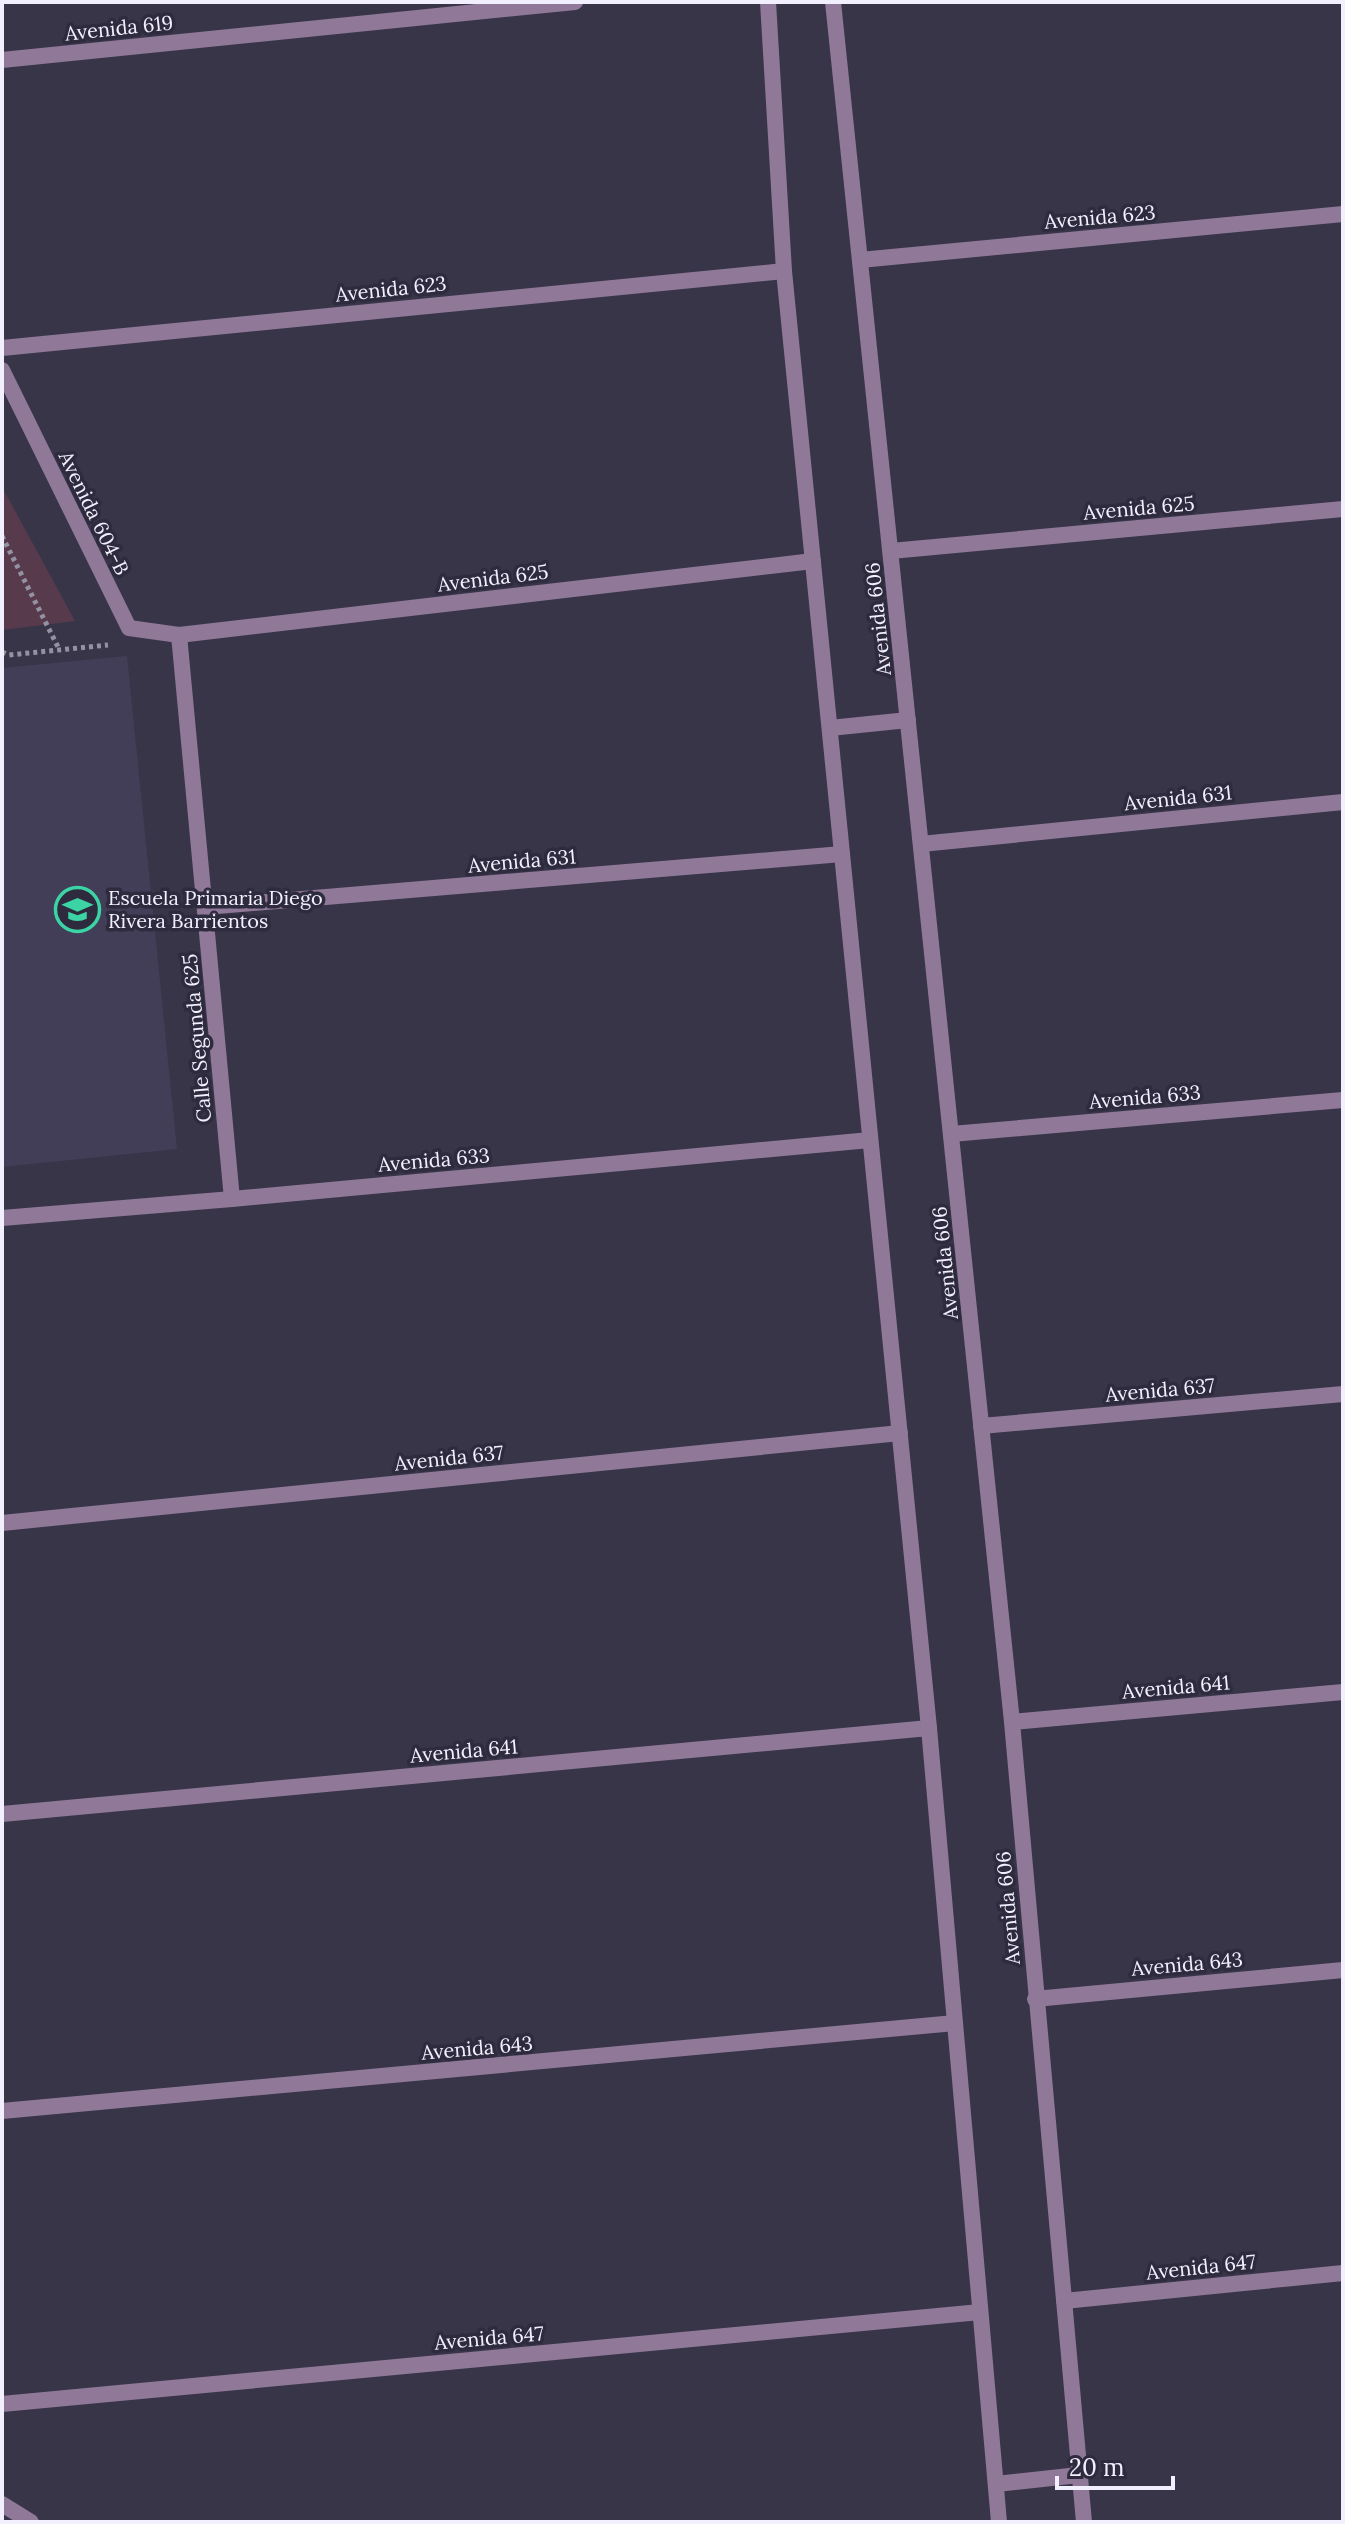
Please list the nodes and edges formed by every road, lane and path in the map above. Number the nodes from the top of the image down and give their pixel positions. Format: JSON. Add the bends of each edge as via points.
{"nodes":[{"id":1,"x":575,"y":2,"type":"edge"},
{"id":2,"x":768,"y":2,"type":"edge"},
{"id":3,"x":833,"y":2,"type":"edge"},
{"id":4,"x":2,"y":60,"type":"edge"},
{"id":5,"x":1343,"y":214,"type":"edge"},
{"id":6,"x":860,"y":260,"type":"junction"},
{"id":7,"x":784,"y":271,"type":"junction"},
{"id":8,"x":2,"y":348,"type":"edge"},
{"id":9,"x":2,"y":370,"type":"edge"},
{"id":10,"x":1343,"y":509,"type":"edge"},
{"id":11,"x":2,"y":536,"type":"edge"},
{"id":12,"x":891,"y":551,"type":"junction"},
{"id":13,"x":813,"y":561,"type":"junction"},
{"id":14,"x":129,"y":628,"type":"junction"},
{"id":15,"x":179,"y":635,"type":"junction"},
{"id":16,"x":60,"y":650,"type":"junction"},
{"id":17,"x":2,"y":652,"type":"edge"},
{"id":18,"x":908,"y":720,"type":"junction"},
{"id":19,"x":830,"y":728,"type":"junction"},
{"id":20,"x":1343,"y":802,"type":"edge"},
{"id":21,"x":921,"y":844,"type":"junction"},
{"id":22,"x":842,"y":854,"type":"junction"},
{"id":23,"x":205,"y":907,"type":"junction"},
{"id":24,"x":1343,"y":1100,"type":"edge"},
{"id":25,"x":951,"y":1134,"type":"junction"},
{"id":26,"x":870,"y":1140,"type":"junction"},
{"id":27,"x":232,"y":1199,"type":"junction"},
{"id":28,"x":2,"y":1218,"type":"edge"},
{"id":29,"x":1343,"y":1394,"type":"edge"},
{"id":30,"x":981,"y":1426,"type":"junction"},
{"id":31,"x":900,"y":1433,"type":"junction"},
{"id":32,"x":2,"y":1523,"type":"edge"},
{"id":33,"x":1343,"y":1692,"type":"edge"},
{"id":34,"x":1012,"y":1722,"type":"junction"},
{"id":35,"x":929,"y":1728,"type":"junction"},
{"id":36,"x":2,"y":1814,"type":"edge"},
{"id":37,"x":1343,"y":1970,"type":"edge"},
{"id":38,"x":1035,"y":1999,"type":"junction"},
{"id":39,"x":955,"y":2023,"type":"junction"},
{"id":40,"x":2,"y":2111,"type":"edge"},
{"id":41,"x":1343,"y":2273,"type":"edge"},
{"id":42,"x":1064,"y":2301,"type":"junction"},
{"id":43,"x":980,"y":2312,"type":"junction"},
{"id":44,"x":2,"y":2404,"type":"edge"},
{"id":45,"x":1079,"y":2475,"type":"junction"},
{"id":46,"x":996,"y":2484,"type":"junction"},
{"id":47,"x":2,"y":2504,"type":"edge"},
{"id":48,"x":31,"y":2522,"type":"edge"},
{"id":49,"x":999,"y":2522,"type":"edge"},
{"id":50,"x":1084,"y":2522,"type":"edge"}],
"edges":[{"from":1,"to":4,"type":"street","name":"Avenida 619"},
{"from":2,"to":7,"type":"street"},
{"from":3,"to":6,"type":"street","name":"Avenida 606"},
{"from":5,"to":6,"type":"street","name":"Avenida 623"},
{"from":6,"to":12,"type":"street","name":"Avenida 606"},
{"from":7,"to":8,"type":"street","name":"Avenida 623"},
{"from":7,"to":13,"type":"street"},
{"from":9,"to":14,"type":"street","name":"Avenida 604-B"},
{"from":10,"to":12,"type":"street","name":"Avenida 625"},
{"from":11,"to":16,"type":"path"},
{"from":12,"to":18,"type":"street","name":"Avenida 606"},
{"from":13,"to":15,"type":"street","name":"Avenida 625"},
{"from":13,"to":19,"type":"street"},
{"from":14,"to":15,"type":"street"},
{"from":14,"to":16,"type":"path","via":[[109,645]]},
{"from":15,"to":23,"type":"street","name":"Calle Segunda 625"},
{"from":16,"to":17,"type":"path"},
{"from":18,"to":19,"type":"street"},
{"from":18,"to":21,"type":"street","name":"Avenida 606"},
{"from":19,"to":22,"type":"street"},
{"from":20,"to":21,"type":"street","name":"Avenida 631"},
{"from":21,"to":25,"type":"street","name":"Avenida 606"},
{"from":22,"to":23,"type":"street","name":"Avenida 631"},
{"from":22,"to":26,"type":"street"},
{"from":23,"to":27,"type":"street","name":"Calle Segunda 625"},
{"from":24,"to":25,"type":"street","name":"Avenida 633"},
{"from":25,"to":30,"type":"street","name":"Avenida 606"},
{"from":26,"to":27,"type":"street","name":"Avenida 633"},
{"from":26,"to":31,"type":"street"},
{"from":27,"to":28,"type":"street","name":"Avenida 633"},
{"from":29,"to":30,"type":"street","name":"Avenida 637"},
{"from":30,"to":34,"type":"street","name":"Avenida 606"},
{"from":31,"to":32,"type":"street","name":"Avenida 637"},
{"from":31,"to":35,"type":"street"},
{"from":33,"to":34,"type":"street","name":"Avenida 641"},
{"from":34,"to":38,"type":"street","name":"Avenida 606"},
{"from":35,"to":36,"type":"street","name":"Avenida 641"},
{"from":35,"to":39,"type":"street"},
{"from":37,"to":38,"type":"street","name":"Avenida 643"},
{"from":38,"to":42,"type":"street","name":"Avenida 606"},
{"from":39,"to":40,"type":"street","name":"Avenida 643"},
{"from":39,"to":43,"type":"street"},
{"from":41,"to":42,"type":"street","name":"Avenida 647"},
{"from":42,"to":45,"type":"street","name":"Avenida 606"},
{"from":43,"to":44,"type":"street","name":"Avenida 647"},
{"from":43,"to":46,"type":"street"},
{"from":45,"to":46,"type":"street"},
{"from":45,"to":50,"type":"street","name":"Avenida 606"},
{"from":46,"to":49,"type":"street"},
{"from":47,"to":48,"type":"street"}]}
